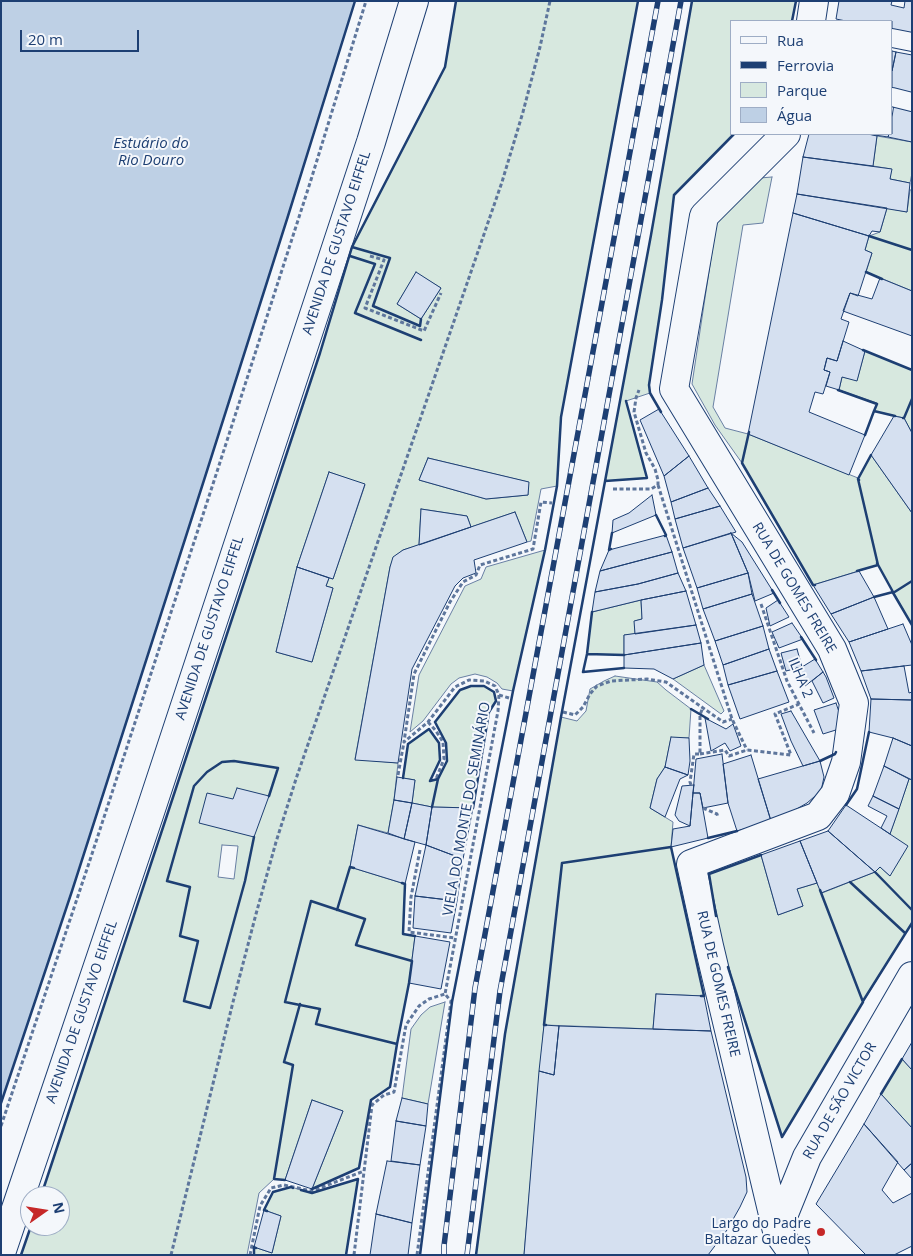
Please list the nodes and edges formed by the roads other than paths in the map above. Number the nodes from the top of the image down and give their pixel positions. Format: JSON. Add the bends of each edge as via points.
{"nodes":[{"id":1,"x":414,"y":1,"type":"edge"},
{"id":2,"x":814,"y":1,"type":"edge"},
{"id":3,"x":810,"y":20,"type":"edge"},
{"id":4,"x":893,"y":38,"type":"edge"},
{"id":5,"x":912,"y":42,"type":"edge"},
{"id":6,"x":893,"y":97,"type":"edge"},
{"id":7,"x":912,"y":102,"type":"edge"},
{"id":8,"x":785,"y":135,"type":"edge"},
{"id":9,"x":912,"y":976,"type":"edge"},
{"id":10,"x":777,"y":1231,"type":"junction"},
{"id":11,"x":1,"y":1253,"type":"edge"},
{"id":12,"x":794,"y":1255,"type":"edge"}],
"edges":[{"from":1,"to":11,"type":"street","name":"AVENIDA DE GUSTAVO EIFFEL","via":[[371,142],[149,815]]},
{"from":2,"to":3,"type":"street"},
{"from":4,"to":5,"type":"lane"},
{"from":6,"to":7,"type":"lane"},
{"from":8,"to":10,"type":"street","name":"RUA DE GOMES FREIRE","via":[[704,216],[674,389],[832,650],[854,703],[846,762],[835,794],[818,816],[691,864]]},
{"from":9,"to":10,"type":"street","name":"RUA DE SÃO VICTOR","via":[[807,1157]]},
{"from":10,"to":12,"type":"street"}]}
